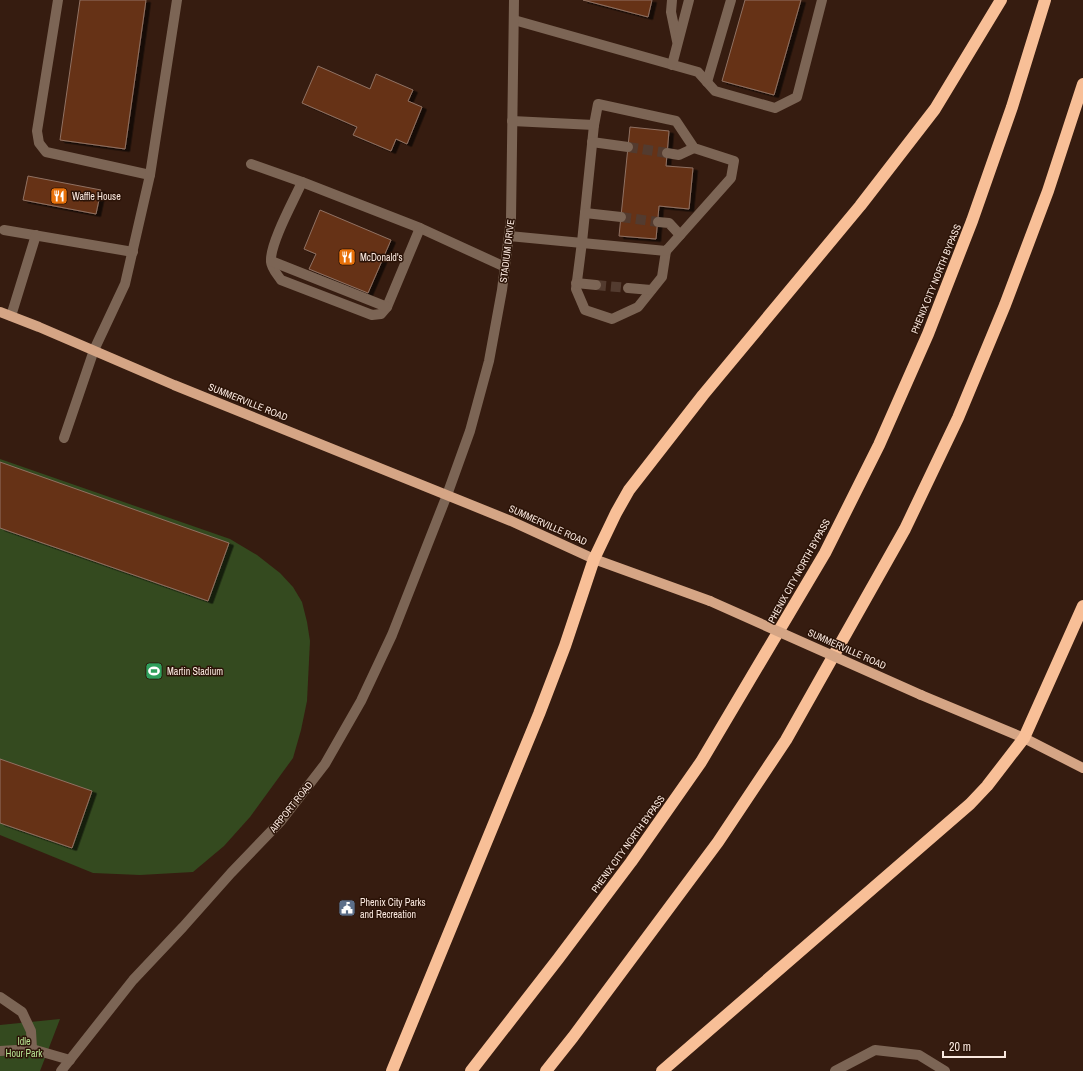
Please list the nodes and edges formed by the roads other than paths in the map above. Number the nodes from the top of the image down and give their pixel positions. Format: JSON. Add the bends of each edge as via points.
{"nodes":[{"id":1,"x":58,"y":0,"type":"edge"},
{"id":2,"x":177,"y":0,"type":"edge"},
{"id":3,"x":514,"y":0,"type":"edge"},
{"id":4,"x":672,"y":0,"type":"edge"},
{"id":5,"x":689,"y":0,"type":"edge"},
{"id":6,"x":731,"y":0,"type":"edge"},
{"id":7,"x":822,"y":0,"type":"edge"},
{"id":8,"x":1000,"y":0,"type":"edge"},
{"id":9,"x":1045,"y":0,"type":"edge"},
{"id":10,"x":514,"y":20,"type":"junction"},
{"id":11,"x":677,"y":43,"type":"junction"},
{"id":12,"x":672,"y":64,"type":"junction"},
{"id":13,"x":707,"y":82,"type":"junction"},
{"id":14,"x":1083,"y":84,"type":"edge"},
{"id":15,"x":512,"y":121,"type":"junction"},
{"id":16,"x":594,"y":126,"type":"junction"},
{"id":17,"x":592,"y":142,"type":"junction"},
{"id":18,"x":628,"y":147,"type":"tunnel mouth"},
{"id":19,"x":694,"y":148,"type":"junction"},
{"id":20,"x":667,"y":153,"type":"tunnel mouth"},
{"id":21,"x":251,"y":164,"type":"dead end"},
{"id":22,"x":150,"y":175,"type":"junction"},
{"id":23,"x":302,"y":182,"type":"junction"},
{"id":24,"x":585,"y":213,"type":"junction"},
{"id":25,"x":621,"y":217,"type":"tunnel mouth"},
{"id":26,"x":658,"y":222,"type":"tunnel mouth"},
{"id":27,"x":420,"y":228,"type":"junction"},
{"id":28,"x":4,"y":230,"type":"dead end"},
{"id":29,"x":36,"y":235,"type":"junction"},
{"id":30,"x":680,"y":235,"type":"junction"},
{"id":31,"x":509,"y":236,"type":"junction"},
{"id":32,"x":582,"y":242,"type":"junction"},
{"id":33,"x":666,"y":251,"type":"junction"},
{"id":34,"x":133,"y":252,"type":"junction"},
{"id":35,"x":271,"y":261,"type":"junction"},
{"id":36,"x":505,"y":267,"type":"junction"},
{"id":37,"x":576,"y":283,"type":"junction"},
{"id":38,"x":596,"y":284,"type":"tunnel mouth"},
{"id":39,"x":628,"y":288,"type":"tunnel mouth"},
{"id":40,"x":652,"y":290,"type":"junction"},
{"id":41,"x":387,"y":307,"type":"junction"},
{"id":42,"x":0,"y":312,"type":"edge"},
{"id":43,"x":10,"y":316,"type":"junction"},
{"id":44,"x":94,"y":350,"type":"junction"},
{"id":45,"x":64,"y":438,"type":"dead end"},
{"id":46,"x":447,"y":495,"type":"junction"},
{"id":47,"x":594,"y":559,"type":"junction"},
{"id":48,"x":1083,"y":606,"type":"edge"},
{"id":49,"x":1024,"y":738,"type":"junction"},
{"id":50,"x":1083,"y":768,"type":"edge"},
{"id":51,"x":0,"y":997,"type":"edge"},
{"id":52,"x":32,"y":1049,"type":"junction"},
{"id":53,"x":0,"y":1051,"type":"edge"},
{"id":54,"x":70,"y":1060,"type":"junction"},
{"id":55,"x":61,"y":1071,"type":"edge"},
{"id":56,"x":392,"y":1071,"type":"edge"},
{"id":57,"x":471,"y":1071,"type":"edge"},
{"id":58,"x":546,"y":1071,"type":"edge"},
{"id":59,"x":662,"y":1071,"type":"edge"},
{"id":60,"x":836,"y":1071,"type":"edge"},
{"id":61,"x":946,"y":1071,"type":"edge"}],
"edges":[{"from":1,"to":22,"type":"street","via":[[37,131],[39,144],[46,152]]},
{"from":2,"to":22,"type":"street"},
{"from":3,"to":10,"type":"street","name":"STADIUM DRIVE"},
{"from":4,"to":11,"type":"street","via":[[671,12]]},
{"from":5,"to":11,"type":"street"},
{"from":6,"to":13,"type":"street"},
{"from":7,"to":13,"type":"street","via":[[797,97],[775,108],[714,91]]},
{"from":8,"to":47,"type":"highway","via":[[935,109],[860,206],[703,395],[630,490]]},
{"from":9,"to":57,"type":"highway","name":"PHENIX CITY NORTH BYPASS","via":[[1008,121],[934,320],[878,445],[825,553],[701,762],[631,862]]},
{"from":10,"to":12,"type":"street"},
{"from":10,"to":15,"type":"street","name":"STADIUM DRIVE"},
{"from":11,"to":12,"type":"street"},
{"from":12,"to":13,"type":"street","via":[[698,72]]},
{"from":14,"to":58,"type":"highway","via":[[1048,191],[1005,305],[958,418],[905,529],[777,753],[718,842]]},
{"from":15,"to":16,"type":"street"},
{"from":15,"to":31,"type":"street","name":"STADIUM DRIVE"},
{"from":16,"to":17,"type":"street"},
{"from":16,"to":19,"type":"street","via":[[598,104],[676,121]]},
{"from":17,"to":18,"type":"street"},
{"from":17,"to":24,"type":"street"},
{"from":19,"to":20,"type":"street","via":[[679,155]]},
{"from":19,"to":30,"type":"street","via":[[734,161],[731,178]]},
{"from":21,"to":23,"type":"street"},
{"from":22,"to":34,"type":"street"},
{"from":23,"to":27,"type":"street"},
{"from":23,"to":35,"type":"street","via":[[275,241]]},
{"from":24,"to":25,"type":"street"},
{"from":24,"to":32,"type":"street"},
{"from":26,"to":30,"type":"street","via":[[669,223]]},
{"from":27,"to":36,"type":"street"},
{"from":27,"to":41,"type":"street"},
{"from":28,"to":29,"type":"street"},
{"from":29,"to":34,"type":"street"},
{"from":29,"to":43,"type":"street"},
{"from":30,"to":33,"type":"street"},
{"from":31,"to":32,"type":"street"},
{"from":31,"to":36,"type":"street","name":"STADIUM DRIVE"},
{"from":32,"to":33,"type":"street"},
{"from":32,"to":37,"type":"street"},
{"from":33,"to":40,"type":"street","via":[[662,277]]},
{"from":34,"to":44,"type":"street","via":[[125,284]]},
{"from":35,"to":41,"type":"street"},
{"from":35,"to":41,"type":"street","via":[[281,280],[372,315],[381,314]]},
{"from":36,"to":46,"type":"street","name":"STADIUM DRIVE","via":[[489,361],[470,431]]},
{"from":37,"to":38,"type":"street"},
{"from":37,"to":40,"type":"street","via":[[585,310],[612,319],[638,307]]},
{"from":39,"to":40,"type":"street"},
{"from":42,"to":43,"type":"main road","name":"SUMMERVILLE ROAD"},
{"from":43,"to":44,"type":"main road","name":"SUMMERVILLE ROAD"},
{"from":44,"to":45,"type":"street"},
{"from":44,"to":46,"type":"main road","name":"SUMMERVILLE ROAD"},
{"from":46,"to":47,"type":"main road","name":"SUMMERVILLE ROAD"},
{"from":46,"to":54,"type":"street","name":"AIRPORT ROAD","via":[[392,635],[361,701],[325,764],[281,821],[133,980]]},
{"from":47,"to":49,"type":"main road","name":"SUMMERVILLE ROAD","bridge":true,"via":[[710,601]]},
{"from":47,"to":56,"type":"highway","via":[[539,714]]},
{"from":48,"to":49,"type":"highway"},
{"from":49,"to":50,"type":"main road","name":"SUMMERVILLE ROAD"},
{"from":49,"to":59,"type":"highway","via":[[970,804]]},
{"from":51,"to":52,"type":"street","via":[[22,1012],[31,1031]]},
{"from":52,"to":53,"type":"street"},
{"from":52,"to":54,"type":"street"},
{"from":54,"to":55,"type":"street","name":"AIRPORT ROAD"},
{"from":60,"to":61,"type":"street","via":[[875,1050],[919,1055]]}]}
